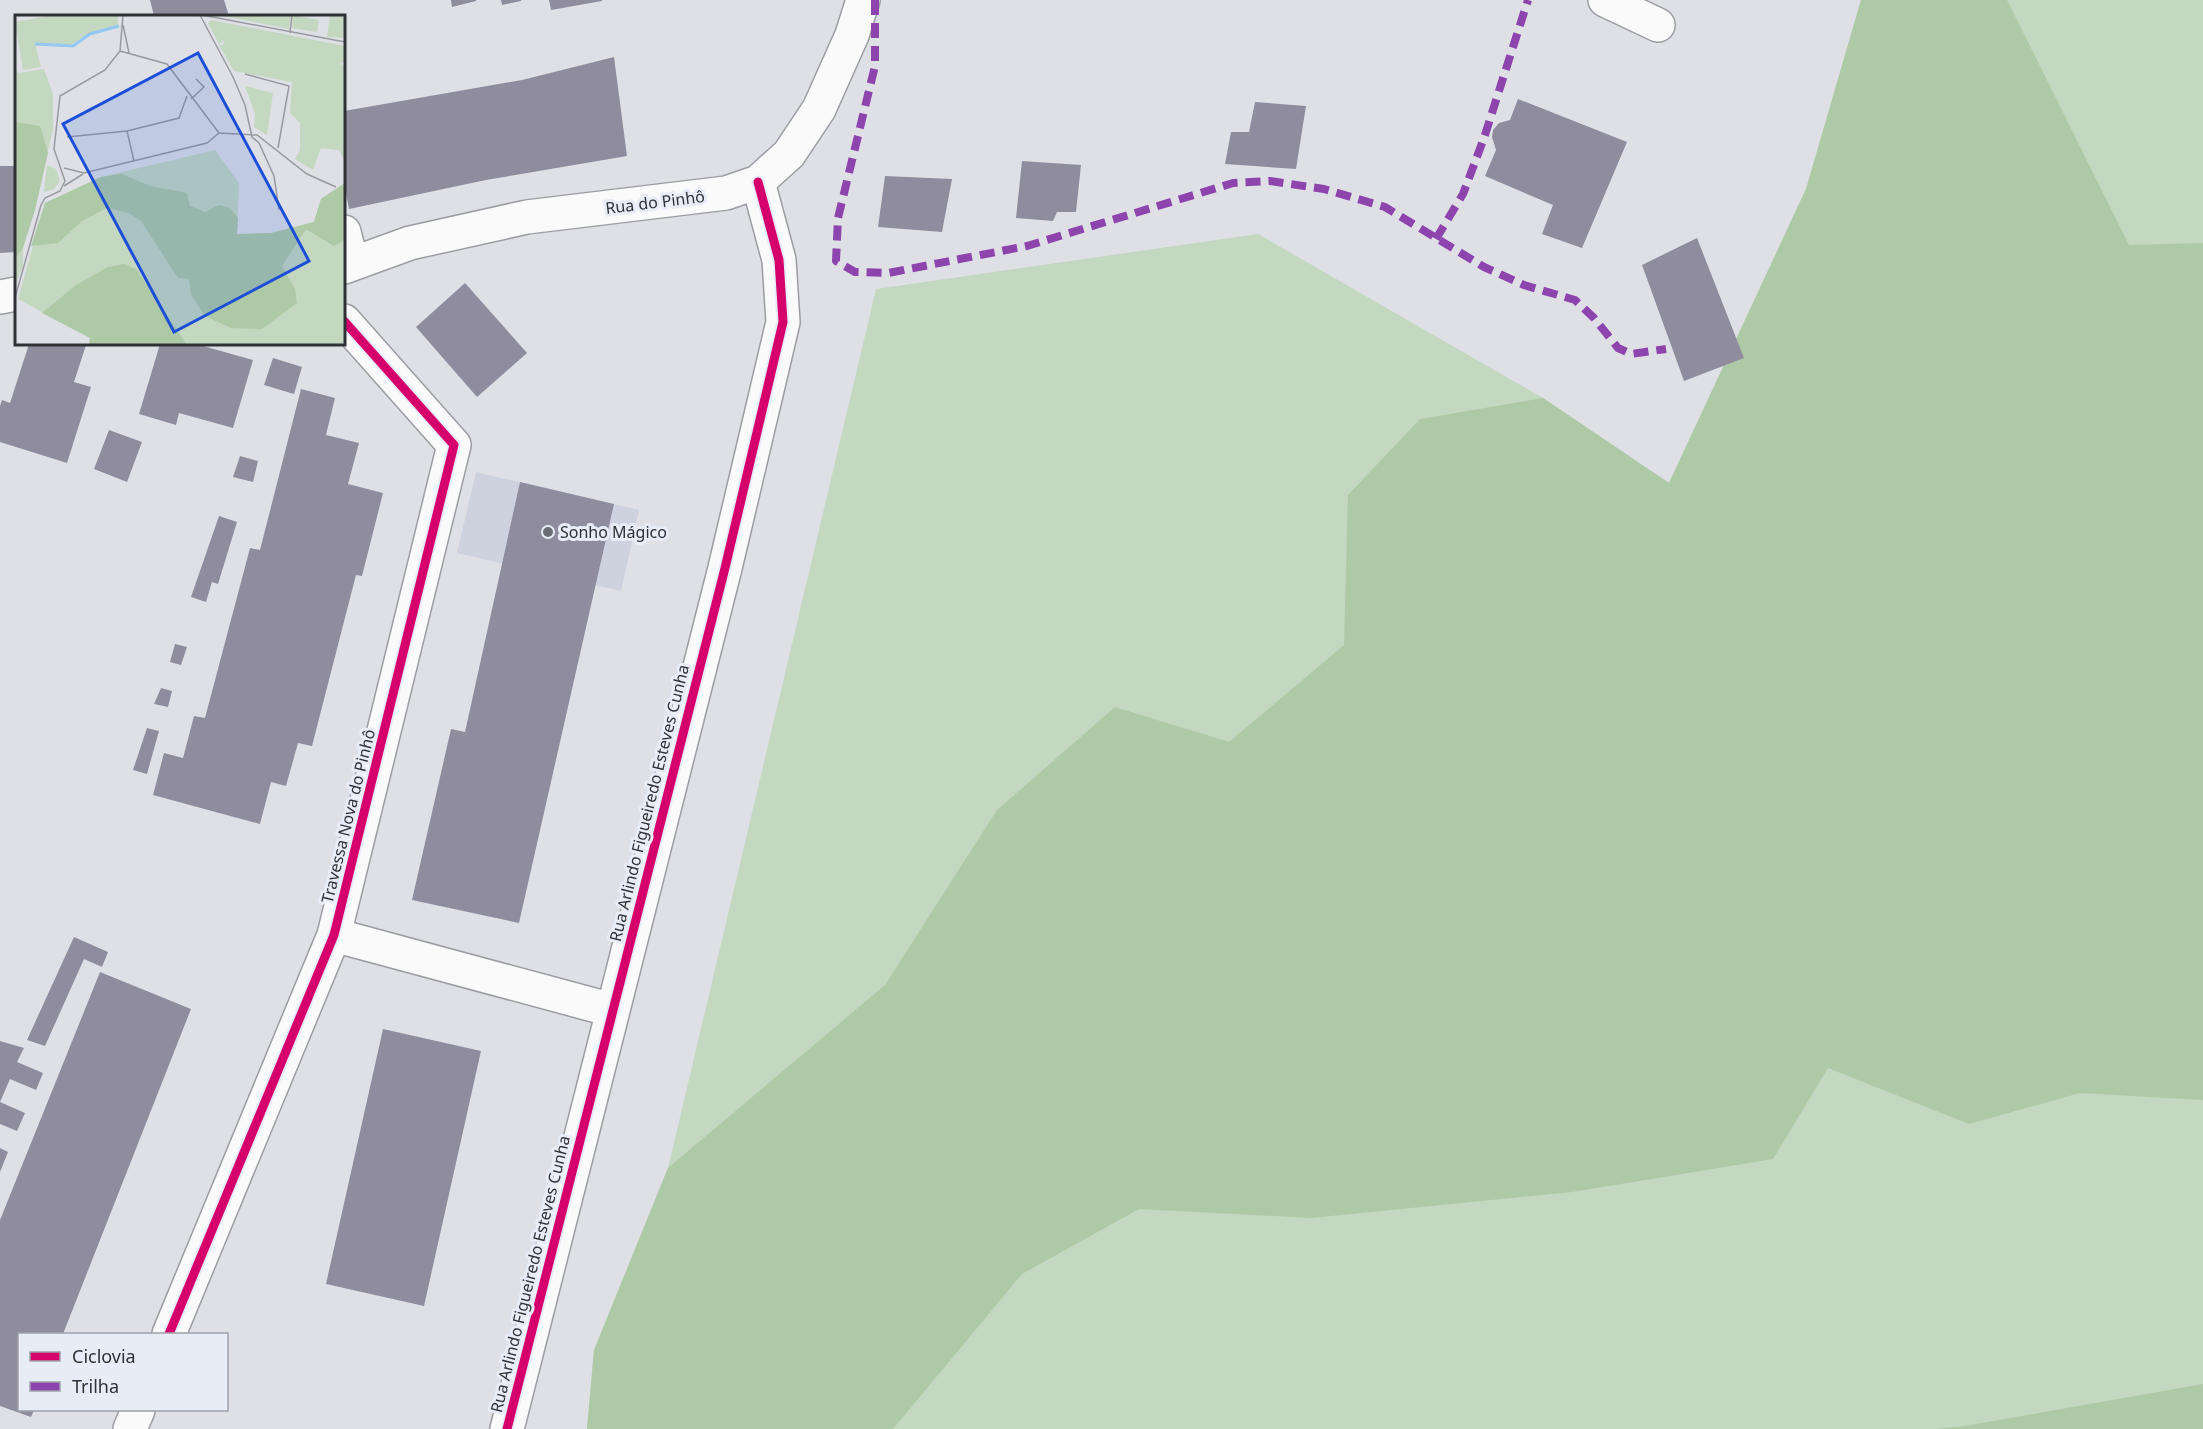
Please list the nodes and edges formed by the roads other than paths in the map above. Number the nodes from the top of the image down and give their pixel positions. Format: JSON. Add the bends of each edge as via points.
{"nodes":[{"id":1,"x":863,"y":0,"type":"edge"},
{"id":2,"x":1605,"y":0,"type":"edge"},
{"id":3,"x":1658,"y":25,"type":"dead end"},
{"id":4,"x":758,"y":182,"type":"junction"},
{"id":5,"x":345,"y":240,"type":"edge"},
{"id":6,"x":348,"y":265,"type":"edge"},
{"id":7,"x":15,"y":294,"type":"edge"},
{"id":8,"x":0,"y":297,"type":"edge"},
{"id":9,"x":345,"y":322,"type":"edge"},
{"id":10,"x":334,"y":935,"type":"junction"},
{"id":11,"x":612,"y":1010,"type":"junction"},
{"id":12,"x":170,"y":1333,"type":"edge"},
{"id":13,"x":138,"y":1411,"type":"edge"},
{"id":14,"x":130,"y":1429,"type":"edge"},
{"id":15,"x":507,"y":1429,"type":"edge"}],
"edges":[{"from":1,"to":4,"type":"street","name":"Rua do Pinhô","via":[[819,109],[789,154]]},
{"from":2,"to":3,"type":"street"},
{"from":4,"to":6,"type":"street","name":"Rua do Pinhô","via":[[726,193],[527,217],[410,243]]},
{"from":4,"to":11,"type":"street","name":"Rua Arlindo Figueiredo Esteves Cunha","via":[[779,260],[783,322],[725,568]]},
{"from":5,"to":6,"type":"street"},
{"from":7,"to":8,"type":"street"},
{"from":9,"to":10,"type":"street","name":"Travessa Nova do Pinhô","via":[[454,445]]},
{"from":10,"to":11,"type":"street"},
{"from":10,"to":12,"type":"street","name":"Travessa Nova do Pinhô"},
{"from":11,"to":15,"type":"street","name":"Rua Arlindo Figueiredo Esteves Cunha"},
{"from":13,"to":14,"type":"street"}]}
